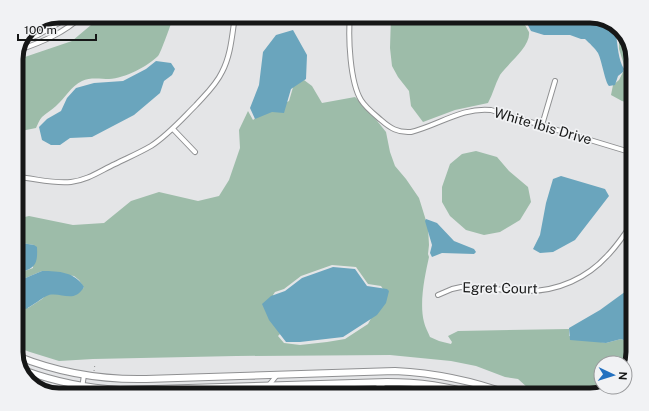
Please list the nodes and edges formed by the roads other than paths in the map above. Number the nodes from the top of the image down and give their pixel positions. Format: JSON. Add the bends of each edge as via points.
{"nodes":[{"id":1,"x":59,"y":23,"type":"edge"},
{"id":2,"x":73,"y":23,"type":"edge"},
{"id":3,"x":234,"y":23,"type":"edge"},
{"id":4,"x":350,"y":23,"type":"edge"},
{"id":5,"x":30,"y":38,"type":"edge"},
{"id":6,"x":25,"y":48,"type":"edge"},
{"id":7,"x":555,"y":81,"type":"dead end"},
{"id":8,"x":542,"y":125,"type":"junction"},
{"id":9,"x":173,"y":129,"type":"junction"},
{"id":10,"x":626,"y":151,"type":"edge"},
{"id":11,"x":195,"y":152,"type":"dead end"},
{"id":12,"x":23,"y":178,"type":"edge"},
{"id":13,"x":626,"y":231,"type":"edge"},
{"id":14,"x":438,"y":295,"type":"dead end"},
{"id":15,"x":24,"y":358,"type":"edge"},
{"id":16,"x":30,"y":372,"type":"edge"},
{"id":17,"x":280,"y":374,"type":"junction"},
{"id":18,"x":84,"y":375,"type":"junction"},
{"id":19,"x":387,"y":382,"type":"junction"},
{"id":20,"x":269,"y":385,"type":"junction"},
{"id":21,"x":82,"y":386,"type":"junction"},
{"id":22,"x":106,"y":388,"type":"edge"},
{"id":23,"x":186,"y":388,"type":"edge"},
{"id":24,"x":376,"y":388,"type":"edge"},
{"id":25,"x":447,"y":388,"type":"edge"},
{"id":26,"x":491,"y":388,"type":"edge"}],
"edges":[{"from":1,"to":5,"type":"street"},
{"from":2,"to":6,"type":"street","via":[[58,34]]},
{"from":3,"to":9,"type":"street","via":[[229,53],[222,74]]},
{"from":4,"to":8,"type":"street","name":"White Ibis Drive","via":[[352,66],[359,94],[365,106],[391,127],[411,132],[463,112],[482,110]]},
{"from":7,"to":8,"type":"street"},
{"from":8,"to":10,"type":"street","name":"White Ibis Drive"},
{"from":9,"to":11,"type":"street"},
{"from":9,"to":12,"type":"street","via":[[150,147],[87,178],[62,182]]},
{"from":13,"to":14,"type":"street","name":"Egret Court","via":[[604,259],[569,282],[533,291],[461,287]]},
{"from":15,"to":18,"type":"main road"},
{"from":16,"to":21,"type":"main road"},
{"from":17,"to":18,"type":"main road","via":[[131,379]]},
{"from":17,"to":20,"type":"street"},
{"from":17,"to":26,"type":"main road","via":[[408,372],[458,379]]},
{"from":18,"to":21,"type":"street"},
{"from":19,"to":20,"type":"main road"},
{"from":19,"to":24,"type":"street"},
{"from":19,"to":25,"type":"main road"},
{"from":20,"to":23,"type":"main road"},
{"from":21,"to":22,"type":"main road"}]}
